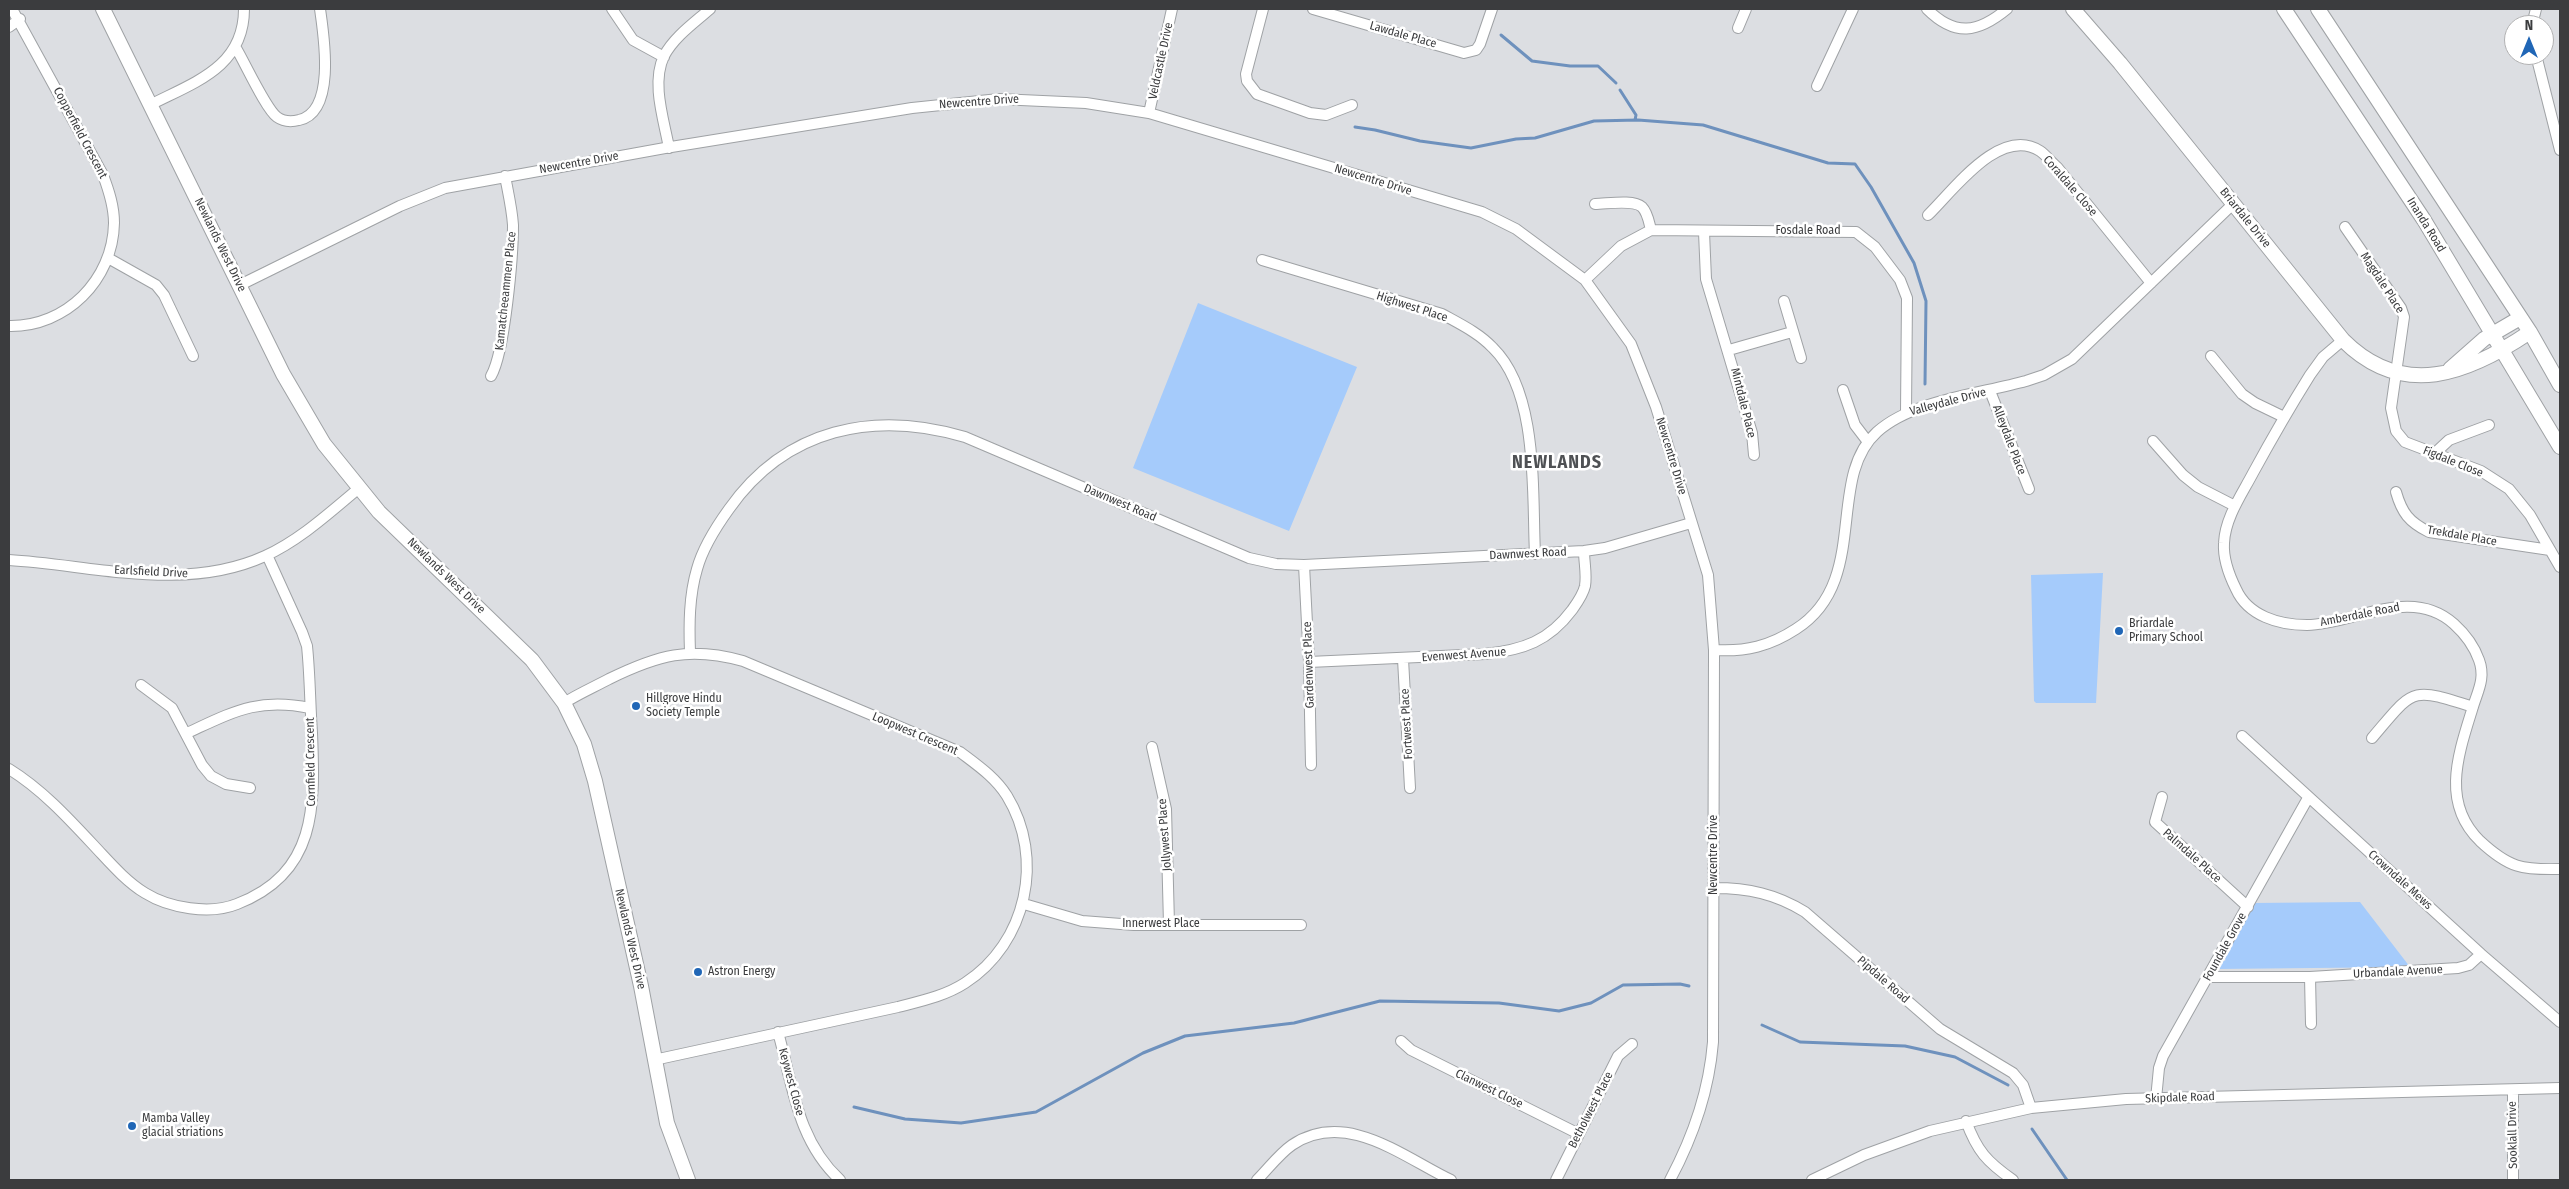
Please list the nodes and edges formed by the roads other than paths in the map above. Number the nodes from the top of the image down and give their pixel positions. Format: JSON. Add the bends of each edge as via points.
{"nodes":[{"id":1,"x":12,"y":9,"type":"edge"},
{"id":2,"x":103,"y":9,"type":"edge"},
{"id":3,"x":244,"y":9,"type":"edge"},
{"id":4,"x":320,"y":9,"type":"edge"},
{"id":5,"x":612,"y":9,"type":"edge"},
{"id":6,"x":710,"y":9,"type":"edge"},
{"id":7,"x":1172,"y":9,"type":"edge"},
{"id":8,"x":1263,"y":9,"type":"edge"},
{"id":9,"x":1313,"y":9,"type":"edge"},
{"id":10,"x":1492,"y":9,"type":"edge"},
{"id":11,"x":1746,"y":9,"type":"edge"},
{"id":12,"x":1853,"y":9,"type":"edge"},
{"id":13,"x":1926,"y":9,"type":"edge"},
{"id":14,"x":2007,"y":9,"type":"edge"},
{"id":15,"x":2074,"y":9,"type":"edge"},
{"id":16,"x":2284,"y":9,"type":"edge"},
{"id":17,"x":2318,"y":9,"type":"edge"},
{"id":18,"x":20,"y":19,"type":"junction"},
{"id":19,"x":9,"y":27,"type":"edge"},
{"id":20,"x":1738,"y":28,"type":"dead end"},
{"id":21,"x":236,"y":48,"type":"junction"},
{"id":22,"x":664,"y":57,"type":"junction"},
{"id":23,"x":2539,"y":65,"type":"edge"},
{"id":24,"x":1817,"y":86,"type":"dead end"},
{"id":25,"x":150,"y":105,"type":"junction"},
{"id":26,"x":1352,"y":105,"type":"dead end"},
{"id":27,"x":1150,"y":113,"type":"junction"},
{"id":28,"x":669,"y":148,"type":"junction"},
{"id":29,"x":2560,"y":150,"type":"edge"},
{"id":30,"x":505,"y":176,"type":"junction"},
{"id":31,"x":1595,"y":204,"type":"dead end"},
{"id":32,"x":2234,"y":204,"type":"junction"},
{"id":33,"x":1928,"y":215,"type":"dead end"},
{"id":34,"x":2345,"y":227,"type":"dead end"},
{"id":35,"x":1651,"y":230,"type":"junction"},
{"id":36,"x":1704,"y":232,"type":"junction"},
{"id":37,"x":108,"y":258,"type":"junction"},
{"id":38,"x":1262,"y":260,"type":"dead end"},
{"id":39,"x":1585,"y":280,"type":"junction"},
{"id":40,"x":2151,"y":283,"type":"junction"},
{"id":41,"x":240,"y":285,"type":"junction"},
{"id":42,"x":1784,"y":301,"type":"dead end"},
{"id":43,"x":2520,"y":318,"type":"junction"},
{"id":44,"x":9,"y":326,"type":"edge"},
{"id":45,"x":1792,"y":332,"type":"junction"},
{"id":46,"x":2530,"y":332,"type":"junction"},
{"id":47,"x":2493,"y":334,"type":"junction"},
{"id":48,"x":2343,"y":340,"type":"junction"},
{"id":49,"x":1729,"y":350,"type":"junction"},
{"id":50,"x":2503,"y":350,"type":"junction"},
{"id":51,"x":193,"y":356,"type":"dead end"},
{"id":52,"x":2211,"y":356,"type":"dead end"},
{"id":53,"x":1801,"y":358,"type":"dead end"},
{"id":54,"x":2397,"y":372,"type":"junction"},
{"id":55,"x":2446,"y":372,"type":"junction"},
{"id":56,"x":491,"y":376,"type":"dead end"},
{"id":57,"x":2560,"y":385,"type":"edge"},
{"id":58,"x":1844,"y":390,"type":"dead end"},
{"id":59,"x":1990,"y":390,"type":"junction"},
{"id":60,"x":1906,"y":412,"type":"junction"},
{"id":61,"x":2284,"y":418,"type":"junction"},
{"id":62,"x":2489,"y":425,"type":"dead end"},
{"id":63,"x":2153,"y":440,"type":"dead end"},
{"id":64,"x":1868,"y":442,"type":"junction"},
{"id":65,"x":2560,"y":447,"type":"edge"},
{"id":66,"x":2434,"y":454,"type":"junction"},
{"id":67,"x":1754,"y":455,"type":"dead end"},
{"id":68,"x":358,"y":489,"type":"junction"},
{"id":69,"x":2029,"y":489,"type":"dead end"},
{"id":70,"x":2396,"y":492,"type":"dead end"},
{"id":71,"x":2235,"y":506,"type":"junction"},
{"id":72,"x":1691,"y":523,"type":"junction"},
{"id":73,"x":2550,"y":550,"type":"junction"},
{"id":74,"x":1584,"y":551,"type":"junction"},
{"id":75,"x":1535,"y":554,"type":"junction"},
{"id":76,"x":266,"y":556,"type":"junction"},
{"id":77,"x":9,"y":560,"type":"edge"},
{"id":78,"x":1304,"y":565,"type":"junction"},
{"id":79,"x":2560,"y":567,"type":"edge"},
{"id":80,"x":1714,"y":650,"type":"junction"},
{"id":81,"x":690,"y":652,"type":"junction"},
{"id":82,"x":1403,"y":659,"type":"junction"},
{"id":83,"x":1309,"y":662,"type":"junction"},
{"id":84,"x":141,"y":684,"type":"dead end"},
{"id":85,"x":564,"y":703,"type":"junction"},
{"id":86,"x":2472,"y":707,"type":"junction"},
{"id":87,"x":310,"y":708,"type":"junction"},
{"id":88,"x":187,"y":733,"type":"junction"},
{"id":89,"x":2242,"y":736,"type":"dead end"},
{"id":90,"x":2372,"y":738,"type":"dead end"},
{"id":91,"x":1152,"y":747,"type":"dead end"},
{"id":92,"x":1311,"y":765,"type":"dead end"},
{"id":93,"x":9,"y":768,"type":"edge"},
{"id":94,"x":250,"y":788,"type":"dead end"},
{"id":95,"x":1410,"y":788,"type":"dead end"},
{"id":96,"x":2162,"y":797,"type":"dead end"},
{"id":97,"x":2308,"y":798,"type":"junction"},
{"id":98,"x":2560,"y":869,"type":"edge"},
{"id":99,"x":1714,"y":888,"type":"junction"},
{"id":100,"x":1024,"y":904,"type":"junction"},
{"id":101,"x":2248,"y":907,"type":"junction"},
{"id":102,"x":1169,"y":924,"type":"junction"},
{"id":103,"x":1301,"y":925,"type":"dead end"},
{"id":104,"x":2481,"y":954,"type":"junction"},
{"id":105,"x":2208,"y":977,"type":"junction"},
{"id":106,"x":2310,"y":977,"type":"junction"},
{"id":107,"x":2560,"y":1022,"type":"edge"},
{"id":108,"x":2311,"y":1024,"type":"dead end"},
{"id":109,"x":778,"y":1032,"type":"junction"},
{"id":110,"x":1401,"y":1041,"type":"dead end"},
{"id":111,"x":1632,"y":1044,"type":"dead end"},
{"id":112,"x":654,"y":1060,"type":"junction"},
{"id":113,"x":2560,"y":1088,"type":"edge"},
{"id":114,"x":2512,"y":1090,"type":"junction"},
{"id":115,"x":2156,"y":1099,"type":"junction"},
{"id":116,"x":2031,"y":1108,"type":"junction"},
{"id":117,"x":1966,"y":1121,"type":"junction"},
{"id":118,"x":1579,"y":1134,"type":"junction"},
{"id":119,"x":1433,"y":1176,"type":"edge"},
{"id":120,"x":688,"y":1180,"type":"edge"},
{"id":121,"x":840,"y":1180,"type":"edge"},
{"id":122,"x":1257,"y":1180,"type":"edge"},
{"id":123,"x":1451,"y":1180,"type":"edge"},
{"id":124,"x":1556,"y":1180,"type":"edge"},
{"id":125,"x":1670,"y":1180,"type":"edge"},
{"id":126,"x":1812,"y":1180,"type":"edge"},
{"id":127,"x":2013,"y":1180,"type":"edge"},
{"id":128,"x":2513,"y":1180,"type":"edge"}],
"edges":[{"from":1,"to":18,"type":"street","name":"Copperfield Crescent"},
{"from":2,"to":25,"type":"street","name":"Newlands West Drive"},
{"from":3,"to":21,"type":"street","via":[[244,27]]},
{"from":4,"to":21,"type":"street","via":[[323,93],[316,109],[302,120],[285,121],[271,112]]},
{"from":5,"to":22,"type":"street","via":[[633,40]]},
{"from":6,"to":22,"type":"street","via":[[680,36]]},
{"from":7,"to":27,"type":"street","name":"Veldcastle Drive"},
{"from":8,"to":26,"type":"street","via":[[1246,68],[1251,87],[1257,94],[1310,113],[1326,115]]},
{"from":9,"to":10,"type":"street","name":"Lawdale Place","via":[[1464,53],[1476,50],[1480,44]]},
{"from":11,"to":20,"type":"street"},
{"from":12,"to":24,"type":"street"},
{"from":13,"to":14,"type":"street","via":[[1949,26],[1961,29],[1984,25]]},
{"from":15,"to":32,"type":"street","name":"Briardale Drive"},
{"from":16,"to":47,"type":"street","name":"Inanda Road","via":[[2424,220]]},
{"from":17,"to":43,"type":"street"},
{"from":18,"to":19,"type":"street"},
{"from":18,"to":37,"type":"street","name":"Copperfield Crescent","via":[[103,175],[112,199],[114,222]]},
{"from":21,"to":25,"type":"street","via":[[220,66]]},
{"from":22,"to":28,"type":"street","via":[[660,95]]},
{"from":23,"to":29,"type":"street"},
{"from":25,"to":41,"type":"street","name":"Newlands West Drive"},
{"from":27,"to":28,"type":"street","name":"Newcentre Drive","via":[[1039,99],[963,101]]},
{"from":27,"to":39,"type":"street","name":"Newcentre Drive","via":[[1482,212],[1522,234]]},
{"from":28,"to":30,"type":"street","name":"Newcentre Drive"},
{"from":30,"to":41,"type":"street","name":"Newcentre Drive","via":[[445,188]]},
{"from":30,"to":56,"type":"street","name":"Kamatcheeammen Place","via":[[513,224],[511,256],[500,354]]},
{"from":31,"to":35,"type":"street","via":[[1641,206]]},
{"from":32,"to":40,"type":"street","name":"Valleydale Drive"},
{"from":32,"to":48,"type":"street","name":"Briardale Drive"},
{"from":33,"to":40,"type":"street","name":"Coraldale Close","via":[[1992,153],[2012,145],[2027,146],[2040,151],[2056,167]]},
{"from":34,"to":54,"type":"street","name":"Magdale Place","via":[[2404,314]]},
{"from":35,"to":36,"type":"street","name":"Fosdale Road"},
{"from":35,"to":39,"type":"street","via":[[1621,246]]},
{"from":36,"to":49,"type":"street","name":"Mintdale Place","via":[[1706,279]]},
{"from":36,"to":60,"type":"street","name":"Fosdale Road","via":[[1856,232],[1875,247],[1900,280],[1907,298]]},
{"from":37,"to":44,"type":"street","name":"Copperfield Crescent","via":[[86,294],[63,313],[41,322]]},
{"from":37,"to":51,"type":"street","via":[[156,285]]},
{"from":38,"to":75,"type":"street","name":"Highwest Place","via":[[1442,314],[1494,348],[1521,393],[1528,426]]},
{"from":39,"to":72,"type":"street","name":"Newcentre Drive","via":[[1631,344],[1656,407]]},
{"from":40,"to":59,"type":"street","name":"Valleydale Drive","via":[[2072,360],[2044,375]]},
{"from":41,"to":68,"type":"street","name":"Newlands West Drive","via":[[308,418]]},
{"from":42,"to":45,"type":"street"},
{"from":43,"to":46,"type":"street"},
{"from":43,"to":47,"type":"street"},
{"from":45,"to":49,"type":"street","name":"Mintdale Place"},
{"from":45,"to":53,"type":"street"},
{"from":46,"to":50,"type":"street","name":"Briardale Drive"},
{"from":46,"to":57,"type":"street"},
{"from":47,"to":50,"type":"street","name":"Inanda Road"},
{"from":47,"to":55,"type":"street"},
{"from":48,"to":54,"type":"street","name":"Briardale Drive","via":[[2367,362]]},
{"from":48,"to":61,"type":"street","name":"Amberdale Road","via":[[2323,357]]},
{"from":49,"to":67,"type":"street","name":"Mintdale Place","via":[[1752,433]]},
{"from":50,"to":55,"type":"street","name":"Briardale Drive","via":[[2474,364]]},
{"from":50,"to":65,"type":"street","name":"Inanda Road"},
{"from":52,"to":61,"type":"street","via":[[2242,394]]},
{"from":54,"to":55,"type":"street","name":"Briardale Drive","via":[[2418,376]]},
{"from":54,"to":66,"type":"street","name":"Figdale Close","via":[[2391,408],[2396,431],[2405,442]]},
{"from":58,"to":64,"type":"street","via":[[1855,425]]},
{"from":59,"to":60,"type":"street","name":"Valleydale Drive"},
{"from":59,"to":69,"type":"street","name":"Alleydale Place"},
{"from":60,"to":64,"type":"street","name":"Valleydale Drive","via":[[1889,422]]},
{"from":61,"to":71,"type":"street","name":"Amberdale Road"},
{"from":62,"to":66,"type":"street","via":[[2449,440]]},
{"from":63,"to":71,"type":"street","via":[[2183,475],[2198,487]]},
{"from":64,"to":80,"type":"street","name":"Valleydale Drive","via":[[1855,469],[1841,558],[1825,601],[1804,624],[1778,641],[1757,648]]},
{"from":66,"to":73,"type":"street","name":"Figdale Close","via":[[2481,471],[2509,489],[2527,511]]},
{"from":68,"to":76,"type":"street","name":"Earlsfield Drive","via":[[304,532]]},
{"from":68,"to":85,"type":"street","name":"Newlands West Drive","via":[[532,660]]},
{"from":70,"to":73,"type":"street","name":"Trekdale Place","via":[[2401,510],[2412,523],[2429,532]]},
{"from":71,"to":86,"type":"street","name":"Amberdale Road","via":[[2224,541],[2224,553],[2239,598],[2249,608],[2261,616],[2298,624],[2314,624],[2402,606],[2422,608],[2446,617],[2465,634],[2480,660],[2482,686]]},
{"from":72,"to":74,"type":"street","name":"Dawnwest Road"},
{"from":72,"to":80,"type":"street","name":"Newcentre Drive","via":[[1708,575]]},
{"from":73,"to":79,"type":"street","name":"Figdale Close"},
{"from":74,"to":75,"type":"street","name":"Dawnwest Road"},
{"from":74,"to":82,"type":"street","name":"Evenwest Avenue","via":[[1585,586],[1580,598],[1545,638],[1511,652]]},
{"from":75,"to":78,"type":"street","name":"Dawnwest Road"},
{"from":76,"to":77,"type":"street","name":"Earlsfield Drive","via":[[211,573],[183,576]]},
{"from":76,"to":87,"type":"street","name":"Cornfield Crescent","via":[[302,632],[306,646]]},
{"from":78,"to":81,"type":"street","name":"Dawnwest Road","via":[[1276,564],[1249,558],[965,437],[933,427],[863,426],[831,433],[793,449],[767,466],[739,494],[714,530],[697,569],[690,610]]},
{"from":78,"to":83,"type":"street","name":"Gardenwest Place"},
{"from":80,"to":99,"type":"street","name":"Newcentre Drive"},
{"from":81,"to":85,"type":"street","name":"Loopwest Crescent","via":[[647,661]]},
{"from":81,"to":100,"type":"street","name":"Loopwest Crescent","via":[[724,656],[760,668],[960,752],[989,773],[1007,795],[1024,841],[1027,870]]},
{"from":82,"to":83,"type":"street","name":"Evenwest Avenue"},
{"from":82,"to":95,"type":"street","name":"Fortwest Place"},
{"from":83,"to":92,"type":"street","name":"Gardenwest Place"},
{"from":84,"to":88,"type":"street","via":[[172,708]]},
{"from":85,"to":112,"type":"street","name":"Newlands West Drive","via":[[584,744],[595,780],[641,986]]},
{"from":86,"to":90,"type":"street","via":[[2422,693],[2406,699]]},
{"from":86,"to":98,"type":"street","name":"Amberdale Road","via":[[2454,784],[2459,812],[2474,834],[2497,856],[2527,869]]},
{"from":87,"to":88,"type":"street","via":[[288,703],[260,704],[237,710]]},
{"from":87,"to":93,"type":"street","name":"Cornfield Crescent","via":[[313,808],[305,841],[298,856],[281,876],[248,900],[233,906],[197,909],[162,901],[145,893],[122,875],[47,796]]},
{"from":88,"to":94,"type":"street","via":[[211,776],[226,784]]},
{"from":89,"to":97,"type":"street","name":"Crowndale Mews"},
{"from":91,"to":102,"type":"street","name":"Jollywest Place","via":[[1166,809]]},
{"from":96,"to":101,"type":"street","name":"Palmdale Place","via":[[2154,822]]},
{"from":97,"to":101,"type":"street","name":"Foundale Grove"},
{"from":97,"to":104,"type":"street","name":"Crowndale Mews"},
{"from":99,"to":116,"type":"street","name":"Pipdale Road","via":[[1756,891],[1782,899],[1806,912],[1940,1029],[2013,1073],[2023,1085]]},
{"from":99,"to":125,"type":"street","name":"Newcentre Drive","via":[[1712,1059],[1698,1117]]},
{"from":100,"to":102,"type":"street","name":"Innerwest Place","via":[[1082,921]]},
{"from":100,"to":109,"type":"street","name":"Loopwest Crescent","via":[[1000,951],[964,984],[931,998]]},
{"from":101,"to":105,"type":"street","name":"Foundale Grove"},
{"from":102,"to":103,"type":"street","name":"Innerwest Place"},
{"from":104,"to":106,"type":"street","name":"Urbandale Avenue","via":[[2458,968]]},
{"from":104,"to":107,"type":"street","name":"Crowndale Mews"},
{"from":105,"to":106,"type":"street","name":"Urbandale Avenue"},
{"from":105,"to":115,"type":"street","name":"Foundale Grove","via":[[2163,1056]]},
{"from":106,"to":108,"type":"street"},
{"from":109,"to":112,"type":"street","name":"Loopwest Crescent"},
{"from":109,"to":121,"type":"street","name":"Keywest Close","via":[[792,1097],[805,1131],[831,1172]]},
{"from":110,"to":118,"type":"street","name":"Clanwest Close","via":[[1411,1050]]},
{"from":111,"to":118,"type":"street","name":"Betholwest Place","via":[[1618,1056]]},
{"from":112,"to":120,"type":"street","name":"Newlands West Drive","via":[[667,1123]]},
{"from":113,"to":114,"type":"street","name":"Skipdale Road"},
{"from":114,"to":115,"type":"street","name":"Skipdale Road"},
{"from":114,"to":128,"type":"street","name":"Sooklall Drive"},
{"from":115,"to":116,"type":"street","name":"Skipdale Road","via":[[2085,1101]]},
{"from":116,"to":117,"type":"street","name":"Skipdale Road"},
{"from":117,"to":126,"type":"street","name":"Skipdale Road","via":[[1895,1143]]},
{"from":117,"to":127,"type":"street","via":[[1983,1156]]},
{"from":118,"to":124,"type":"street","name":"Betholwest Place"},
{"from":119,"to":122,"type":"street","via":[[1362,1135],[1333,1132],[1312,1135],[1291,1146]]},
{"from":119,"to":123,"type":"street"}]}
